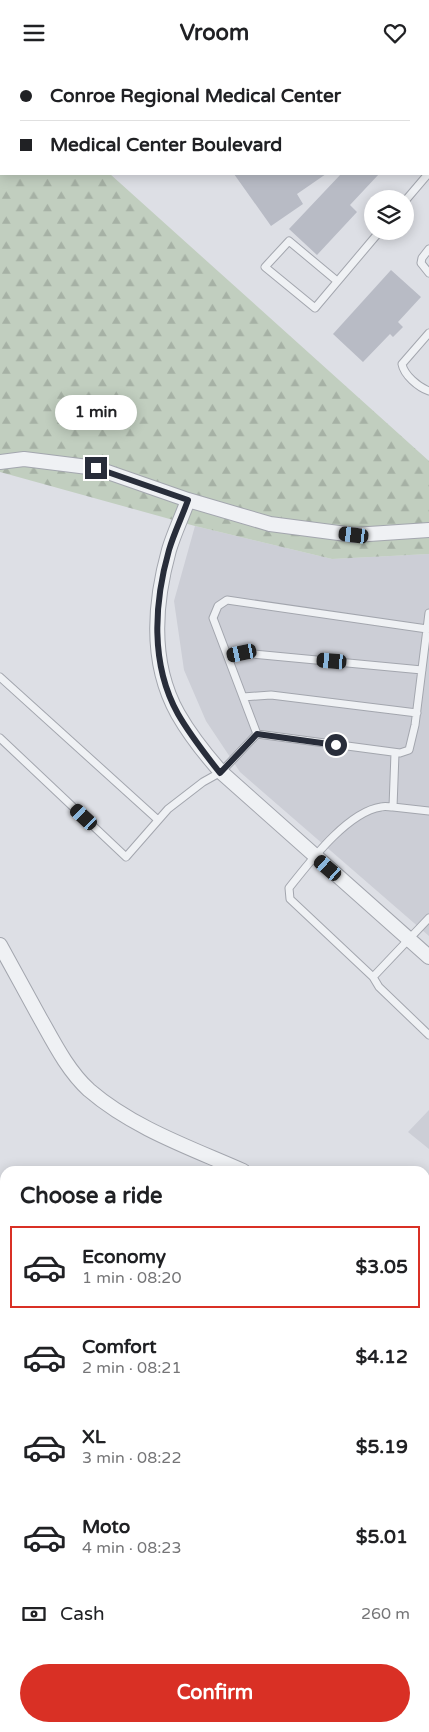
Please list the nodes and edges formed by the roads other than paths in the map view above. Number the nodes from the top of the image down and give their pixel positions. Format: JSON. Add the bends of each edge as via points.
{"nodes":[{"id":1,"x":427,"y":175,"type":"edge"},
{"id":2,"x":414,"y":190,"type":"edge"},
{"id":3,"x":372,"y":240,"type":"edge"},
{"id":4,"x":429,"y":249,"type":"edge"},
{"id":5,"x":429,"y":273,"type":"edge"},
{"id":6,"x":337,"y":281,"type":"junction"},
{"id":7,"x":429,"y":333,"type":"edge"},
{"id":8,"x":429,"y":391,"type":"edge"},
{"id":9,"x":0,"y":462,"type":"edge"},
{"id":10,"x":188,"y":500,"type":"junction"},
{"id":11,"x":429,"y":530,"type":"edge"},
{"id":12,"x":429,"y":613,"type":"edge"},
{"id":13,"x":428,"y":624,"type":"edge"},
{"id":14,"x":228,"y":657,"type":"junction"},
{"id":15,"x":422,"y":669,"type":"junction"},
{"id":16,"x":0,"y":677,"type":"edge"},
{"id":17,"x":243,"y":697,"type":"junction"},
{"id":18,"x":417,"y":713,"type":"junction"},
{"id":19,"x":257,"y":734,"type":"junction"},
{"id":20,"x":0,"y":738,"type":"edge"},
{"id":21,"x":395,"y":753,"type":"junction"},
{"id":22,"x":220,"y":773,"type":"junction"},
{"id":23,"x":393,"y":807,"type":"junction"},
{"id":24,"x":429,"y":811,"type":"edge"},
{"id":25,"x":158,"y":820,"type":"junction"},
{"id":26,"x":314,"y":856,"type":"junction"},
{"id":27,"x":429,"y":917,"type":"edge"},
{"id":28,"x":409,"y":939,"type":"junction"},
{"id":29,"x":0,"y":945,"type":"edge"},
{"id":30,"x":429,"y":957,"type":"edge"},
{"id":31,"x":373,"y":977,"type":"junction"},
{"id":32,"x":429,"y":1035,"type":"edge"},
{"id":33,"x":232,"y":1166,"type":"edge"}],
"edges":[{"from":1,"to":2,"type":"lane"},
{"from":3,"to":6,"type":"lane"},
{"from":4,"to":5,"type":"lane","via":[[421,263]]},
{"from":6,"to":6,"type":"lane","via":[[289,241],[265,267],[315,308]]},
{"from":7,"to":8,"type":"lane","via":[[402,363],[403,371]]},
{"from":9,"to":10,"type":"street","via":[[24,459],[96,468]]},
{"from":10,"to":11,"type":"street","via":[[270,524],[354,535]]},
{"from":10,"to":22,"type":"street","via":[[162,582],[157,622],[158,651],[166,686],[177,713]]},
{"from":12,"to":13,"type":"lane"},
{"from":13,"to":14,"type":"lane","via":[[227,601],[218,607],[213,618]]},
{"from":13,"to":15,"type":"lane"},
{"from":14,"to":15,"type":"lane","via":[[242,653]]},
{"from":14,"to":17,"type":"lane"},
{"from":15,"to":18,"type":"lane"},
{"from":16,"to":25,"type":"lane"},
{"from":17,"to":18,"type":"lane","via":[[270,695]]},
{"from":17,"to":19,"type":"lane"},
{"from":18,"to":21,"type":"lane","via":[[409,750]]},
{"from":19,"to":21,"type":"lane"},
{"from":19,"to":22,"type":"lane"},
{"from":20,"to":25,"type":"lane","via":[[126,857]]},
{"from":21,"to":23,"type":"lane"},
{"from":22,"to":25,"type":"lane","via":[[196,787]]},
{"from":22,"to":26,"type":"street"},
{"from":23,"to":24,"type":"lane"},
{"from":23,"to":26,"type":"lane","via":[[381,807],[350,822]]},
{"from":26,"to":28,"type":"street"},
{"from":26,"to":31,"type":"lane","via":[[289,889],[290,899]]},
{"from":27,"to":28,"type":"lane"},
{"from":28,"to":30,"type":"street"},
{"from":28,"to":31,"type":"lane"},
{"from":29,"to":33,"type":"street","via":[[51,1038],[88,1089],[143,1126]]},
{"from":31,"to":32,"type":"lane","via":[[379,987]]}]}
